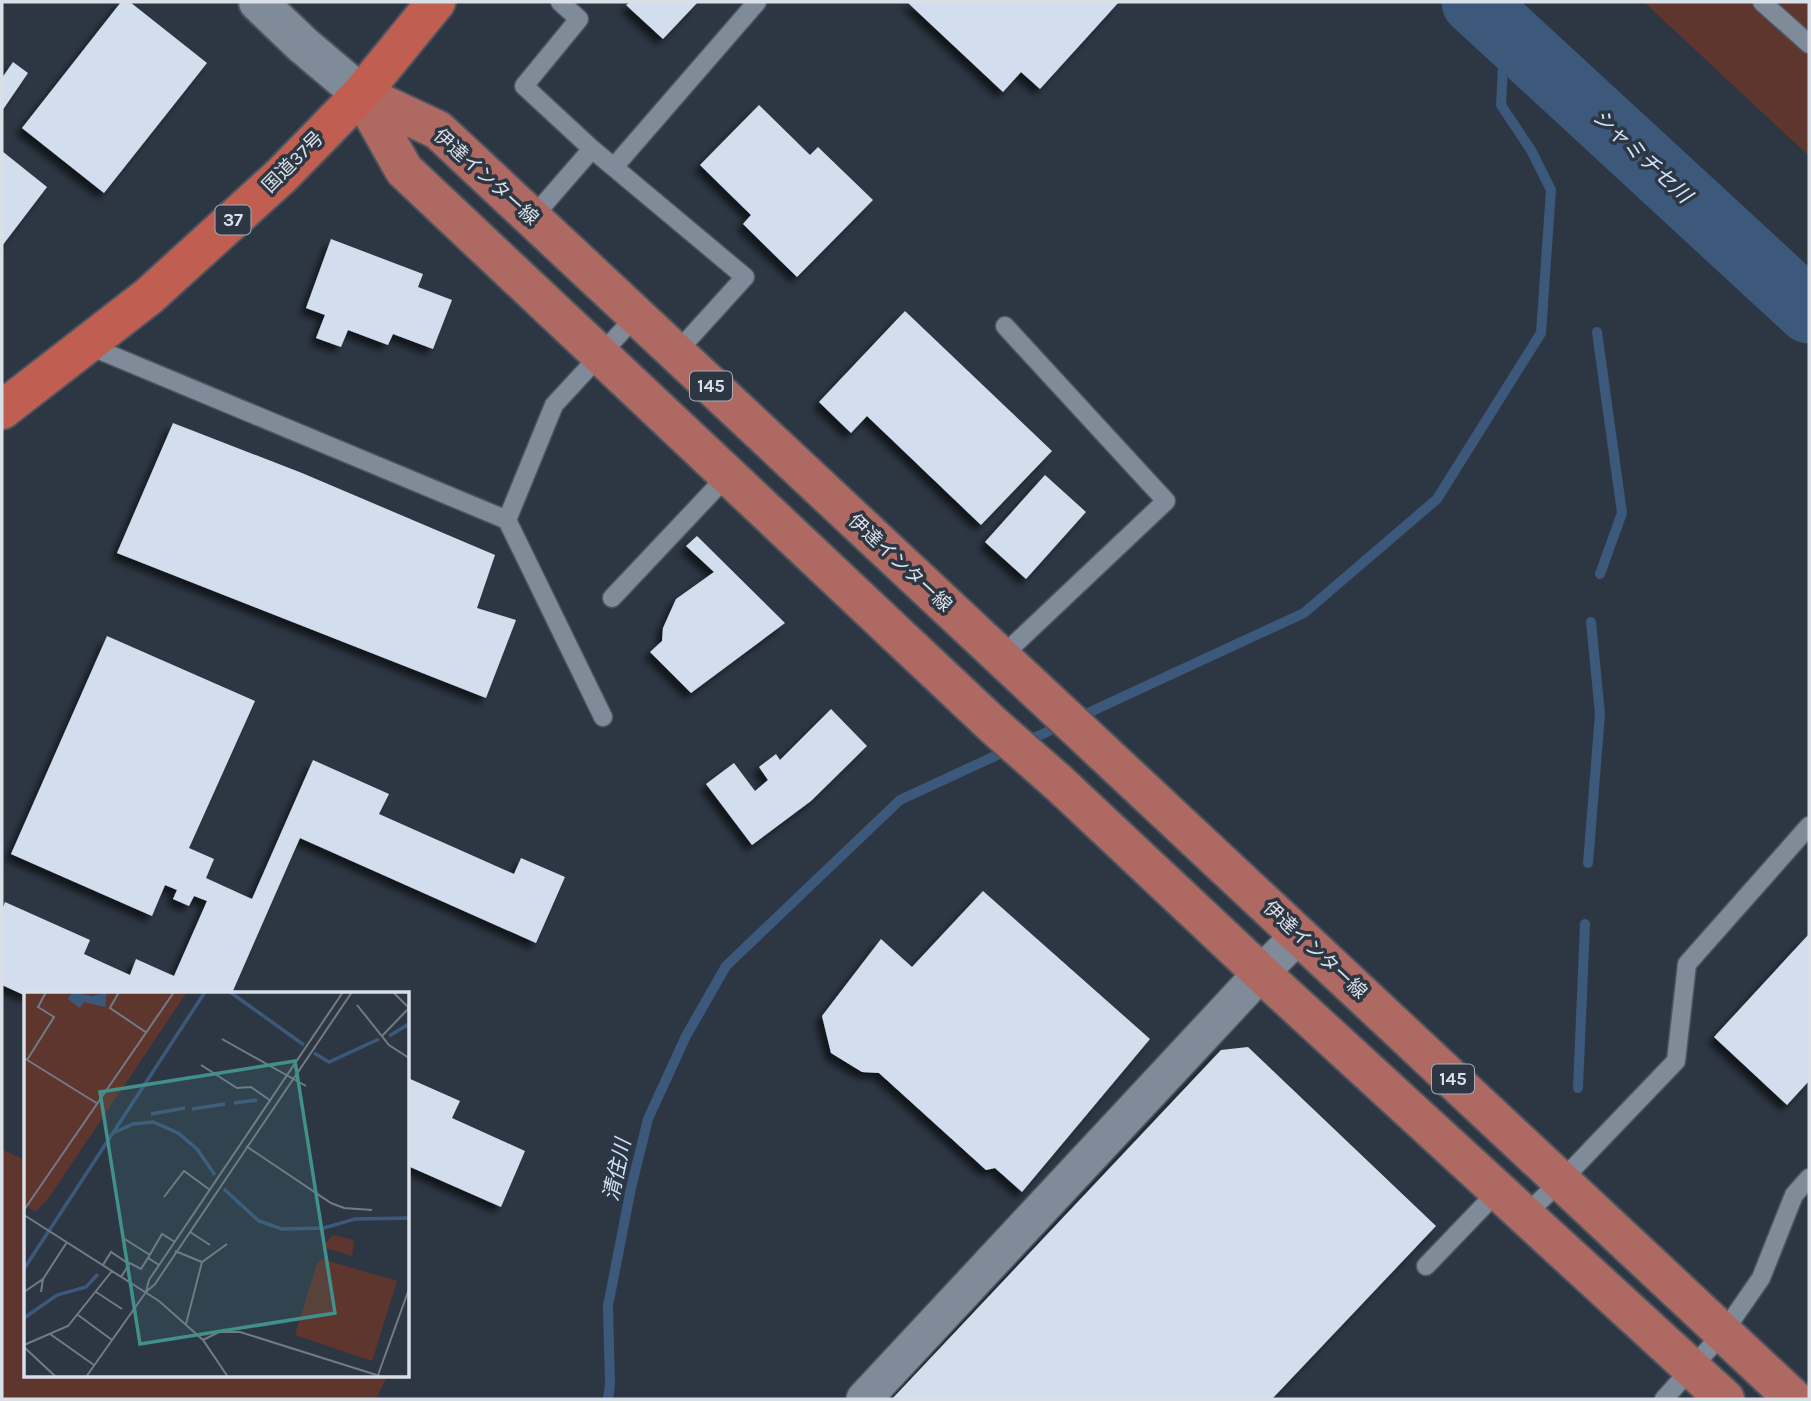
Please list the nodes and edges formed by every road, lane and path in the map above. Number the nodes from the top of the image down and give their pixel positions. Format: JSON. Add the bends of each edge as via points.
{"nodes":[{"id":1,"x":258,"y":2,"type":"edge"},
{"id":2,"x":436,"y":2,"type":"edge"},
{"id":3,"x":757,"y":2,"type":"edge"},
{"id":4,"x":1762,"y":2,"type":"edge"},
{"id":5,"x":570,"y":5,"type":"edge"},
{"id":6,"x":1809,"y":44,"type":"edge"},
{"id":7,"x":361,"y":94,"type":"junction"},
{"id":8,"x":592,"y":149,"type":"junction"},
{"id":9,"x":614,"y":167,"type":"junction"},
{"id":10,"x":532,"y":218,"type":"junction"},
{"id":11,"x":636,"y":316,"type":"junction"},
{"id":12,"x":1005,"y":326,"type":"dead end"},
{"id":13,"x":86,"y":344,"type":"junction"},
{"id":14,"x":676,"y":353,"type":"junction"},
{"id":15,"x":600,"y":356,"type":"junction"},
{"id":16,"x":2,"y":410,"type":"edge"},
{"id":17,"x":728,"y":475,"type":"junction"},
{"id":18,"x":507,"y":520,"type":"junction"},
{"id":19,"x":612,"y":598,"type":"dead end"},
{"id":20,"x":1001,"y":657,"type":"junction"},
{"id":21,"x":603,"y":717,"type":"dead end"},
{"id":22,"x":1809,"y":826,"type":"edge"},
{"id":23,"x":1299,"y":935,"type":"junction"},
{"id":24,"x":1261,"y":973,"type":"junction"},
{"id":25,"x":1809,"y":1178,"type":"edge"},
{"id":26,"x":1562,"y":1180,"type":"junction"},
{"id":27,"x":1512,"y":1202,"type":"junction"},
{"id":28,"x":1426,"y":1266,"type":"dead end"},
{"id":29,"x":1723,"y":1333,"type":"junction"},
{"id":30,"x":1692,"y":1368,"type":"junction"},
{"id":31,"x":864,"y":1399,"type":"edge"},
{"id":32,"x":1664,"y":1399,"type":"edge"},
{"id":33,"x":1725,"y":1399,"type":"edge"},
{"id":34,"x":1794,"y":1399,"type":"edge"}],
"edges":[{"from":1,"to":7,"type":"street"},
{"from":2,"to":7,"type":"highway","name":"国道37号","number":"37"},
{"from":3,"to":9,"type":"lane"},
{"from":4,"to":6,"type":"lane"},
{"from":5,"to":8,"type":"lane","via":[[579,19],[524,86]]},
{"from":7,"to":10,"type":"main road","name":"伊達インター線","number":"145","via":[[438,130]]},
{"from":7,"to":13,"type":"highway","name":"国道37号","number":"37","via":[[281,176],[159,287]]},
{"from":7,"to":15,"type":"main road","number":"145","via":[[404,170]]},
{"from":8,"to":9,"type":"lane"},
{"from":8,"to":10,"type":"lane"},
{"from":9,"to":14,"type":"lane","via":[[745,277]]},
{"from":10,"to":11,"type":"main road","name":"伊達インター線","number":"145"},
{"from":11,"to":14,"type":"main road","name":"伊達インター線","number":"145"},
{"from":11,"to":15,"type":"lane"},
{"from":12,"to":20,"type":"lane","via":[[1166,501]]},
{"from":13,"to":16,"type":"highway","name":"国道37号","number":"37"},
{"from":13,"to":18,"type":"lane"},
{"from":14,"to":20,"type":"main road","name":"伊達インター線","number":"145"},
{"from":15,"to":17,"type":"main road","number":"145"},
{"from":15,"to":18,"type":"lane","via":[[554,405]]},
{"from":17,"to":19,"type":"lane"},
{"from":17,"to":24,"type":"main road","number":"145"},
{"from":18,"to":21,"type":"lane"},
{"from":20,"to":23,"type":"main road","name":"伊達インター線","number":"145"},
{"from":22,"to":26,"type":"lane","via":[[1687,964],[1676,1061]]},
{"from":23,"to":24,"type":"street"},
{"from":23,"to":26,"type":"main road","name":"伊達インター線","number":"145"},
{"from":24,"to":27,"type":"main road","number":"145"},
{"from":24,"to":31,"type":"street"},
{"from":25,"to":29,"type":"lane","via":[[1794,1195],[1761,1278]]},
{"from":26,"to":27,"type":"lane"},
{"from":26,"to":29,"type":"main road","name":"伊達インター線","number":"145"},
{"from":27,"to":28,"type":"lane"},
{"from":27,"to":30,"type":"main road","number":"145"},
{"from":29,"to":30,"type":"lane"},
{"from":29,"to":34,"type":"main road","name":"伊達インター線","number":"145"},
{"from":30,"to":32,"type":"lane"},
{"from":30,"to":33,"type":"main road","number":"145"}]}
